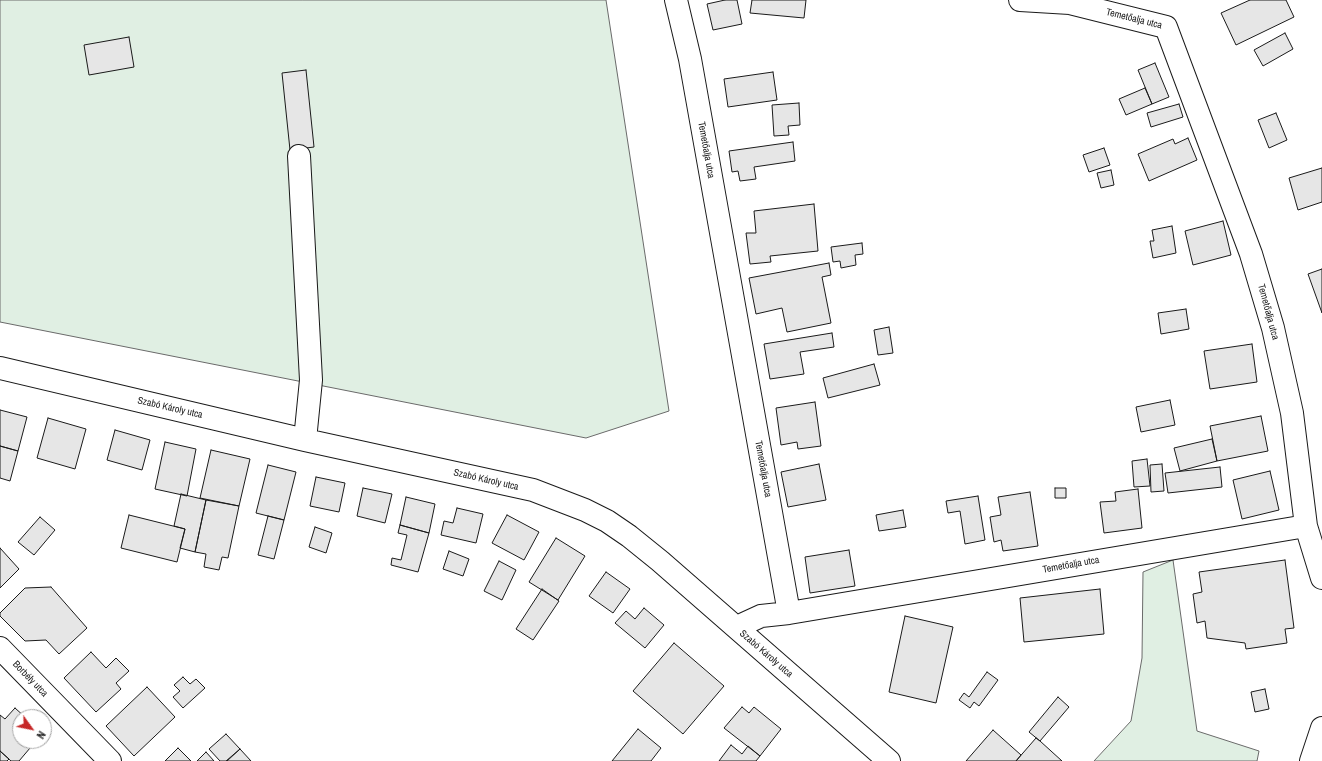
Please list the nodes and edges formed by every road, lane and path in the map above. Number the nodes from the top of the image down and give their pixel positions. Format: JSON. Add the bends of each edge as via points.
{"nodes":[{"id":1,"x":676,"y":0,"type":"edge"},
{"id":2,"x":1020,"y":0,"type":"edge"},
{"id":3,"x":300,"y":156,"type":"dead end"},
{"id":4,"x":0,"y":368,"type":"edge"},
{"id":5,"x":305,"y":440,"type":"junction"},
{"id":6,"x":1306,"y":526,"type":"junction"},
{"id":7,"x":1322,"y":578,"type":"edge"},
{"id":8,"x":789,"y":613,"type":"junction"},
{"id":9,"x":737,"y":627,"type":"junction"},
{"id":10,"x":0,"y":648,"type":"edge"},
{"id":11,"x":1322,"y":728,"type":"edge"},
{"id":12,"x":110,"y":761,"type":"edge"},
{"id":13,"x":889,"y":761,"type":"edge"},
{"id":14,"x":1311,"y":761,"type":"edge"}],
"edges":[{"from":1,"to":8,"type":"street","name":"Temetőalja utca","via":[[690,59]]},
{"from":2,"to":6,"type":"street","name":"Temetőalja utca","via":[[1070,3],[1166,27],[1251,254],[1273,328],[1292,413]]},
{"from":3,"to":5,"type":"street","via":[[311,380]]},
{"from":4,"to":5,"type":"street","name":"Szabó Károly utca"},
{"from":5,"to":9,"type":"street","name":"Szabó Károly utca","via":[[533,490],[585,510],[630,536]]},
{"from":6,"to":7,"type":"street"},
{"from":6,"to":8,"type":"street","name":"Temetőalja utca"},
{"from":8,"to":9,"type":"street","via":[[761,616]]},
{"from":9,"to":13,"type":"street","name":"Szabó Károly utca"},
{"from":10,"to":12,"type":"street","name":"Borbély utca"},
{"from":11,"to":14,"type":"street"}]}
